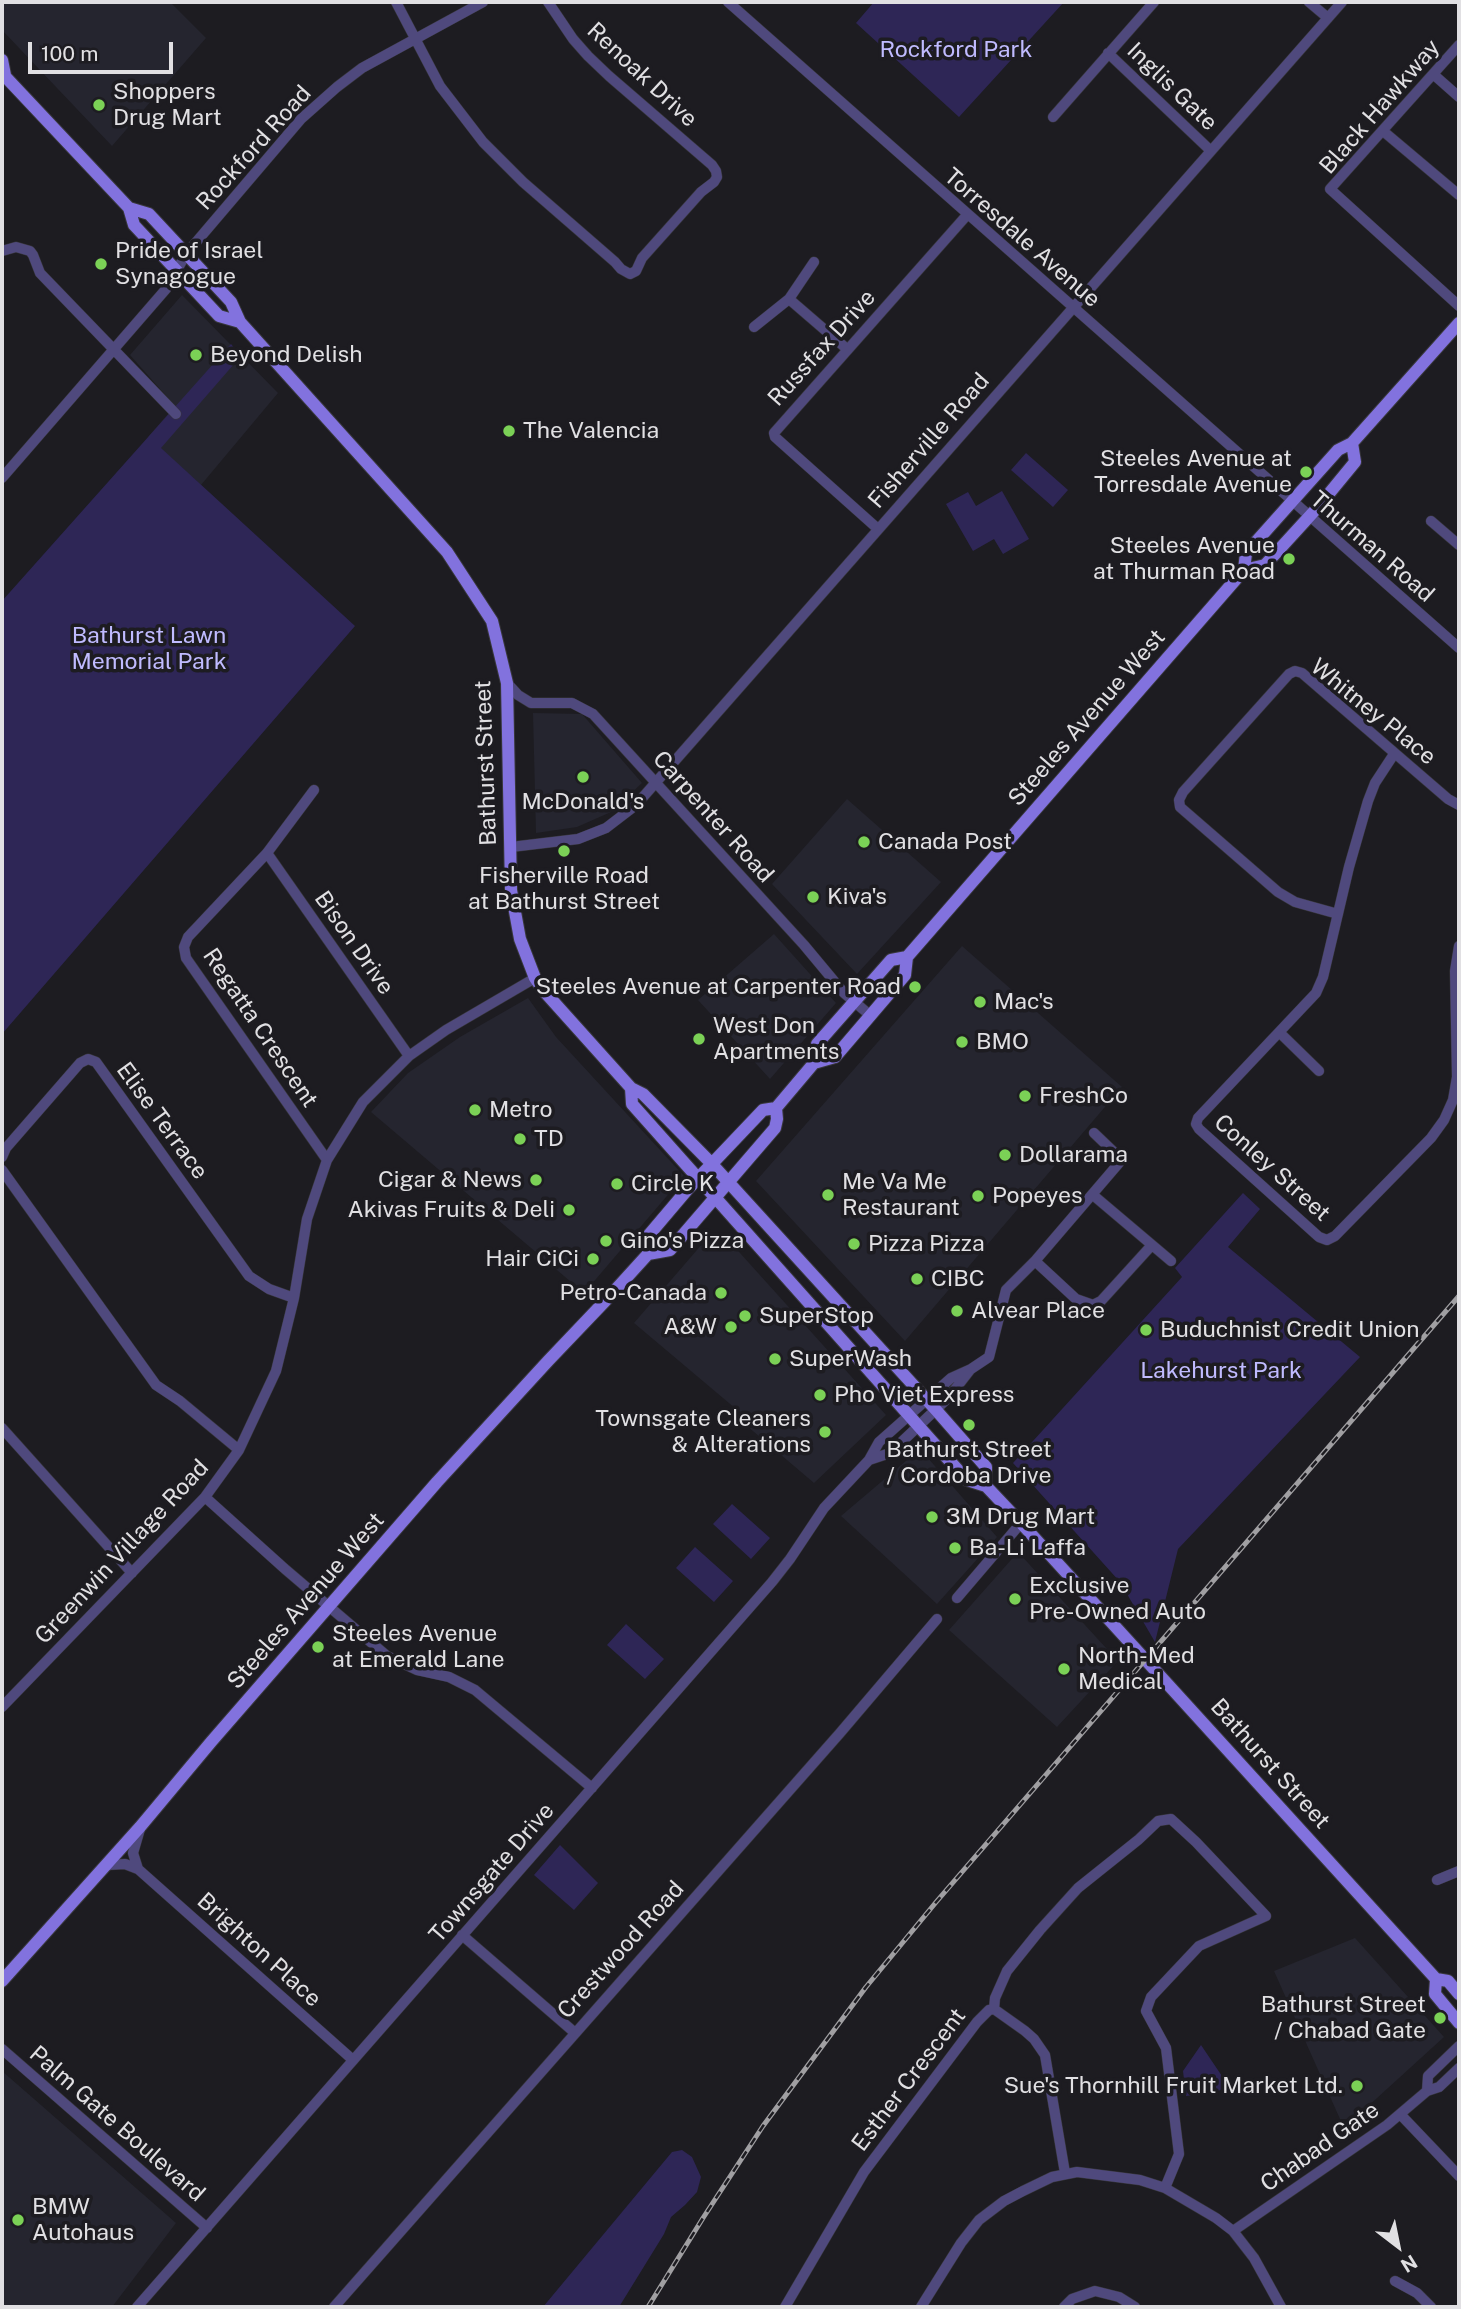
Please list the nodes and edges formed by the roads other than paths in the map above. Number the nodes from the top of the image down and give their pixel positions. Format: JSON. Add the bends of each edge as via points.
{"nodes":[{"id":1,"x":396,"y":2,"type":"edge"},
{"id":2,"x":483,"y":2,"type":"edge"},
{"id":3,"x":548,"y":2,"type":"edge"},
{"id":4,"x":727,"y":2,"type":"edge"},
{"id":5,"x":1154,"y":2,"type":"edge"},
{"id":6,"x":1308,"y":2,"type":"edge"},
{"id":7,"x":1342,"y":2,"type":"edge"},
{"id":8,"x":1328,"y":18,"type":"junction"},
{"id":9,"x":414,"y":39,"type":"junction"},
{"id":10,"x":1459,"y":45,"type":"edge"},
{"id":11,"x":1108,"y":53,"type":"junction"},
{"id":12,"x":2,"y":60,"type":"edge"},
{"id":13,"x":3,"y":74,"type":"edge"},
{"id":14,"x":1433,"y":74,"type":"junction"},
{"id":15,"x":1459,"y":97,"type":"edge"},
{"id":16,"x":1054,"y":117,"type":"dead end"},
{"id":17,"x":1382,"y":131,"type":"junction"},
{"id":18,"x":1210,"y":150,"type":"junction"},
{"id":19,"x":1459,"y":195,"type":"edge"},
{"id":20,"x":129,"y":208,"type":"junction"},
{"id":21,"x":967,"y":215,"type":"junction"},
{"id":22,"x":2,"y":251,"type":"edge"},
{"id":23,"x":186,"y":254,"type":"junction"},
{"id":24,"x":814,"y":262,"type":"dead end"},
{"id":25,"x":175,"y":270,"type":"junction"},
{"id":26,"x":789,"y":299,"type":"junction"},
{"id":27,"x":1459,"y":306,"type":"edge"},
{"id":28,"x":1072,"y":307,"type":"junction"},
{"id":29,"x":240,"y":322,"type":"junction"},
{"id":30,"x":1459,"y":323,"type":"edge"},
{"id":31,"x":754,"y":327,"type":"dead end"},
{"id":32,"x":113,"y":349,"type":"junction"},
{"id":33,"x":847,"y":349,"type":"junction"},
{"id":34,"x":176,"y":414,"type":"dead end"},
{"id":35,"x":1352,"y":443,"type":"junction"},
{"id":36,"x":2,"y":478,"type":"edge"},
{"id":37,"x":1292,"y":502,"type":"junction"},
{"id":38,"x":1309,"y":517,"type":"junction"},
{"id":39,"x":1431,"y":520,"type":"dead end"},
{"id":40,"x":878,"y":529,"type":"junction"},
{"id":41,"x":1459,"y":545,"type":"edge"},
{"id":42,"x":1244,"y":570,"type":"junction"},
{"id":43,"x":1459,"y":648,"type":"edge"},
{"id":44,"x":507,"y":682,"type":"junction"},
{"id":45,"x":1394,"y":754,"type":"junction"},
{"id":46,"x":655,"y":782,"type":"junction"},
{"id":47,"x":314,"y":790,"type":"dead end"},
{"id":48,"x":1459,"y":805,"type":"edge"},
{"id":49,"x":511,"y":847,"type":"junction"},
{"id":50,"x":267,"y":853,"type":"junction"},
{"id":51,"x":1338,"y":914,"type":"junction"},
{"id":52,"x":1459,"y":946,"type":"edge"},
{"id":53,"x":906,"y":957,"type":"junction"},
{"id":54,"x":535,"y":978,"type":"junction"},
{"id":55,"x":855,"y":1004,"type":"junction"},
{"id":56,"x":871,"y":1016,"type":"junction"},
{"id":57,"x":1458,"y":1021,"type":"edge"},
{"id":58,"x":1280,"y":1033,"type":"junction"},
{"id":59,"x":409,"y":1056,"type":"junction"},
{"id":60,"x":814,"y":1063,"type":"junction"},
{"id":61,"x":1319,"y":1071,"type":"dead end"},
{"id":62,"x":631,"y":1088,"type":"junction"},
{"id":63,"x":776,"y":1108,"type":"junction"},
{"id":64,"x":1094,"y":1133,"type":"dead end"},
{"id":65,"x":2,"y":1157,"type":"edge"},
{"id":66,"x":327,"y":1160,"type":"junction"},
{"id":67,"x":711,"y":1163,"type":"junction"},
{"id":68,"x":2,"y":1170,"type":"edge"},
{"id":69,"x":698,"y":1178,"type":"junction"},
{"id":70,"x":728,"y":1182,"type":"junction"},
{"id":71,"x":1093,"y":1195,"type":"junction"},
{"id":72,"x":714,"y":1197,"type":"junction"},
{"id":73,"x":1151,"y":1246,"type":"junction"},
{"id":74,"x":648,"y":1254,"type":"junction"},
{"id":75,"x":1035,"y":1261,"type":"junction"},
{"id":76,"x":1171,"y":1261,"type":"dead end"},
{"id":77,"x":294,"y":1298,"type":"junction"},
{"id":78,"x":971,"y":1369,"type":"junction"},
{"id":79,"x":926,"y":1399,"type":"junction"},
{"id":80,"x":936,"y":1410,"type":"junction"},
{"id":81,"x":908,"y":1416,"type":"junction"},
{"id":82,"x":918,"y":1426,"type":"junction"},
{"id":83,"x":2,"y":1428,"type":"edge"},
{"id":84,"x":239,"y":1450,"type":"junction"},
{"id":85,"x":869,"y":1461,"type":"junction"},
{"id":86,"x":986,"y":1486,"type":"junction"},
{"id":87,"x":205,"y":1497,"type":"junction"},
{"id":88,"x":1021,"y":1523,"type":"junction"},
{"id":89,"x":132,"y":1573,"type":"junction"},
{"id":90,"x":957,"y":1598,"type":"dead end"},
{"id":91,"x":329,"y":1606,"type":"junction"},
{"id":92,"x":937,"y":1619,"type":"dead end"},
{"id":93,"x":2,"y":1707,"type":"edge"},
{"id":94,"x":592,"y":1788,"type":"junction"},
{"id":95,"x":140,"y":1827,"type":"junction"},
{"id":96,"x":107,"y":1865,"type":"junction"},
{"id":97,"x":138,"y":1869,"type":"junction"},
{"id":98,"x":1459,"y":1871,"type":"edge"},
{"id":99,"x":1437,"y":1880,"type":"dead end"},
{"id":100,"x":462,"y":1935,"type":"junction"},
{"id":101,"x":1436,"y":1979,"type":"junction"},
{"id":102,"x":2,"y":1981,"type":"edge"},
{"id":103,"x":1459,"y":1994,"type":"edge"},
{"id":104,"x":994,"y":2009,"type":"junction"},
{"id":105,"x":1459,"y":2022,"type":"edge"},
{"id":106,"x":574,"y":2032,"type":"junction"},
{"id":107,"x":1459,"y":2046,"type":"edge"},
{"id":108,"x":2,"y":2049,"type":"edge"},
{"id":109,"x":353,"y":2060,"type":"junction"},
{"id":110,"x":1459,"y":2068,"type":"edge"},
{"id":111,"x":1427,"y":2091,"type":"junction"},
{"id":112,"x":1400,"y":2114,"type":"junction"},
{"id":113,"x":1065,"y":2173,"type":"junction"},
{"id":114,"x":1459,"y":2176,"type":"edge"},
{"id":115,"x":1165,"y":2188,"type":"junction"},
{"id":116,"x":207,"y":2228,"type":"junction"},
{"id":117,"x":1233,"y":2231,"type":"junction"},
{"id":118,"x":1395,"y":2281,"type":"dead end"},
{"id":119,"x":137,"y":2307,"type":"edge"},
{"id":120,"x":334,"y":2307,"type":"edge"},
{"id":121,"x":785,"y":2307,"type":"edge"},
{"id":122,"x":921,"y":2307,"type":"edge"},
{"id":123,"x":1064,"y":2307,"type":"edge"},
{"id":124,"x":1135,"y":2307,"type":"edge"},
{"id":125,"x":1281,"y":2307,"type":"edge"},
{"id":126,"x":1431,"y":2307,"type":"edge"}],
"edges":[{"from":1,"to":9,"type":"street"},
{"from":2,"to":9,"type":"street","name":"Rockford Road"},
{"from":3,"to":9,"type":"street","name":"Renoak Drive","via":[[589,56],[716,171],[714,182],[636,271],[625,273],[483,142],[440,86]]},
{"from":4,"to":21,"type":"street","name":"Torresdale Avenue"},
{"from":5,"to":11,"type":"street"},
{"from":6,"to":8,"type":"street"},
{"from":7,"to":8,"type":"street","name":"Fisherville Road"},
{"from":8,"to":18,"type":"street","name":"Fisherville Road"},
{"from":9,"to":23,"type":"street","name":"Rockford Road","via":[[362,68],[301,120]]},
{"from":10,"to":14,"type":"street","name":"Black Hawkway"},
{"from":11,"to":16,"type":"street"},
{"from":11,"to":18,"type":"street","name":"Inglis Gate"},
{"from":12,"to":13,"type":"main road","name":"Bathurst Street"},
{"from":13,"to":20,"type":"main road","name":"Bathurst Street"},
{"from":14,"to":15,"type":"street"},
{"from":14,"to":17,"type":"street","name":"Black Hawkway"},
{"from":17,"to":19,"type":"street"},
{"from":17,"to":27,"type":"street","name":"Black Hawkway","via":[[1330,189]]},
{"from":18,"to":28,"type":"street","name":"Fisherville Road"},
{"from":20,"to":23,"type":"main road","name":"Bathurst Street","via":[[149,215]]},
{"from":20,"to":25,"type":"main road","name":"Bathurst Street","via":[[134,225]]},
{"from":21,"to":28,"type":"street","name":"Torresdale Avenue"},
{"from":21,"to":33,"type":"street","name":"Russfax Drive"},
{"from":22,"to":32,"type":"street","via":[[16,247],[30,251],[40,273]]},
{"from":23,"to":25,"type":"street","name":"Rockford Road"},
{"from":23,"to":29,"type":"main road","name":"Bathurst Street","via":[[232,302]]},
{"from":24,"to":26,"type":"street"},
{"from":25,"to":29,"type":"main road","name":"Bathurst Street","via":[[219,316]]},
{"from":25,"to":32,"type":"street","name":"Rockford Road","via":[[166,289]]},
{"from":26,"to":31,"type":"street"},
{"from":26,"to":33,"type":"street"},
{"from":28,"to":37,"type":"street","name":"Torresdale Avenue"},
{"from":28,"to":40,"type":"street","name":"Fisherville Road"},
{"from":29,"to":44,"type":"main road","name":"Bathurst Street","via":[[447,552],[492,621]]},
{"from":30,"to":35,"type":"main road","name":"Steeles Avenue West"},
{"from":32,"to":34,"type":"street"},
{"from":32,"to":36,"type":"street","name":"Rockford Road"},
{"from":33,"to":40,"type":"street","name":"Russfax Drive","via":[[774,435]]},
{"from":35,"to":37,"type":"main road","name":"Steeles Avenue West","via":[[1338,450]]},
{"from":35,"to":38,"type":"main road","name":"Steeles Avenue West","via":[[1355,462]]},
{"from":37,"to":38,"type":"street","name":"Thurman Road"},
{"from":37,"to":42,"type":"main road","name":"Steeles Avenue West","via":[[1246,553]]},
{"from":38,"to":42,"type":"main road","name":"Steeles Avenue West","via":[[1265,565]]},
{"from":38,"to":43,"type":"street","name":"Thurman Road"},
{"from":39,"to":41,"type":"street"},
{"from":40,"to":46,"type":"street","name":"Fisherville Road"},
{"from":42,"to":53,"type":"main road","name":"Steeles Avenue West"},
{"from":44,"to":46,"type":"street","name":"Carpenter Road","via":[[531,703],[572,703],[593,714]]},
{"from":44,"to":49,"type":"main road","name":"Bathurst Street"},
{"from":45,"to":48,"type":"street","name":"Whitney Place"},
{"from":45,"to":51,"type":"street","name":"Conley Street","via":[[1368,801]]},
{"from":45,"to":51,"type":"street","name":"Whitney Place","via":[[1296,671],[1179,800],[1183,811],[1278,892],[1294,902]]},
{"from":46,"to":49,"type":"street","name":"Fisherville Road","via":[[636,805],[606,828],[578,839]]},
{"from":46,"to":55,"type":"street","name":"Carpenter Road"},
{"from":47,"to":50,"type":"street","name":"Regatta Crescent"},
{"from":49,"to":54,"type":"main road","name":"Bathurst Street","via":[[511,890],[520,939]]},
{"from":50,"to":59,"type":"street","name":"Bison Drive"},
{"from":50,"to":66,"type":"street","name":"Regatta Crescent","via":[[188,937],[184,947],[186,957]]},
{"from":51,"to":58,"type":"street","name":"Conley Street","via":[[1316,993]]},
{"from":52,"to":57,"type":"street","name":"Conley Street","via":[[1455,971]]},
{"from":53,"to":55,"type":"main road","name":"Steeles Avenue West","via":[[891,960]]},
{"from":53,"to":56,"type":"main road","name":"Steeles Avenue West","via":[[905,975]]},
{"from":54,"to":59,"type":"street","name":"Greenwin Village Road"},
{"from":54,"to":62,"type":"main road","name":"Bathurst Street"},
{"from":55,"to":56,"type":"street","name":"Carpenter Road"},
{"from":55,"to":60,"type":"main road","name":"Steeles Avenue West","via":[[817,1044]]},
{"from":56,"to":60,"type":"main road","name":"Steeles Avenue West","via":[[835,1057]]},
{"from":57,"to":58,"type":"street","name":"Conley Street","via":[[1457,1077],[1444,1119],[1431,1138],[1327,1240],[1196,1127],[1198,1118]]},
{"from":58,"to":61,"type":"street"},
{"from":59,"to":66,"type":"street","name":"Greenwin Village Road","via":[[363,1102]]},
{"from":60,"to":63,"type":"main road","name":"Steeles Avenue West"},
{"from":62,"to":67,"type":"main road","name":"Bathurst Street","via":[[643,1094]]},
{"from":62,"to":69,"type":"main road","name":"Bathurst Street","via":[[632,1104]]},
{"from":63,"to":67,"type":"main road","name":"Steeles Avenue West","via":[[763,1110]]},
{"from":63,"to":70,"type":"main road","name":"Steeles Avenue West","via":[[775,1128]]},
{"from":64,"to":71,"type":"street","name":"Townsgate Drive","via":[[1120,1159]]},
{"from":65,"to":77,"type":"street","name":"Elise Terrace","via":[[80,1063],[96,1062],[250,1276]]},
{"from":66,"to":77,"type":"street","name":"Greenwin Village Road","via":[[307,1219]]},
{"from":67,"to":69,"type":"main road","name":"Steeles Avenue West"},
{"from":67,"to":70,"type":"main road","name":"Bathurst Street"},
{"from":68,"to":84,"type":"street","via":[[156,1385]]},
{"from":69,"to":72,"type":"main road","name":"Bathurst Street"},
{"from":69,"to":74,"type":"main road","name":"Steeles Avenue West","via":[[648,1236]]},
{"from":70,"to":72,"type":"main road","name":"Steeles Avenue West"},
{"from":70,"to":79,"type":"main road","name":"Bathurst Street"},
{"from":71,"to":73,"type":"street"},
{"from":71,"to":75,"type":"street","name":"Townsgate Drive"},
{"from":72,"to":74,"type":"main road","name":"Steeles Avenue West","via":[[670,1250]]},
{"from":72,"to":81,"type":"main road","name":"Bathurst Street"},
{"from":73,"to":75,"type":"street","via":[[1093,1305],[1076,1299]]},
{"from":73,"to":76,"type":"street"},
{"from":74,"to":91,"type":"main road","name":"Steeles Avenue West"},
{"from":75,"to":78,"type":"street","name":"Townsgate Drive","via":[[1006,1290],[989,1357]]},
{"from":77,"to":84,"type":"street","name":"Greenwin Village Road","via":[[276,1371]]},
{"from":78,"to":79,"type":"street","name":"Townsgate Drive","via":[[950,1378]]},
{"from":78,"to":80,"type":"street","name":"Townsgate Drive"},
{"from":79,"to":80,"type":"main road","name":"Bathurst Street"},
{"from":79,"to":81,"type":"street","name":"Townsgate Drive"},
{"from":80,"to":82,"type":"street","name":"Townsgate Drive"},
{"from":80,"to":86,"type":"main road","name":"Bathurst Street","via":[[986,1467]]},
{"from":81,"to":82,"type":"main road","name":"Bathurst Street"},
{"from":81,"to":85,"type":"street","name":"Townsgate Drive","via":[[879,1442]]},
{"from":82,"to":85,"type":"street","name":"Townsgate Drive","via":[[890,1453]]},
{"from":82,"to":86,"type":"main road","name":"Bathurst Street","via":[[967,1480]]},
{"from":83,"to":89,"type":"street"},
{"from":84,"to":87,"type":"street","name":"Greenwin Village Road"},
{"from":85,"to":94,"type":"street","name":"Townsgate Drive","via":[[824,1508],[772,1582]]},
{"from":86,"to":88,"type":"main road","name":"Bathurst Street"},
{"from":87,"to":89,"type":"street","name":"Greenwin Village Road"},
{"from":87,"to":91,"type":"street"},
{"from":88,"to":90,"type":"street"},
{"from":88,"to":101,"type":"main road","name":"Bathurst Street"},
{"from":89,"to":93,"type":"street","name":"Greenwin Village Road"},
{"from":91,"to":94,"type":"street","via":[[387,1656],[475,1690]]},
{"from":91,"to":95,"type":"main road","name":"Steeles Avenue West"},
{"from":92,"to":106,"type":"street","name":"Crestwood Road"},
{"from":94,"to":100,"type":"street","name":"Townsgate Drive"},
{"from":95,"to":96,"type":"main road","name":"Steeles Avenue West"},
{"from":95,"to":97,"type":"street","via":[[133,1853]]},
{"from":96,"to":97,"type":"street"},
{"from":96,"to":102,"type":"main road","name":"Steeles Avenue West"},
{"from":97,"to":109,"type":"street","name":"Brighton Place"},
{"from":98,"to":99,"type":"street"},
{"from":100,"to":106,"type":"street"},
{"from":100,"to":109,"type":"street","name":"Townsgate Drive"},
{"from":101,"to":103,"type":"main road","name":"Bathurst Street","via":[[1448,1981]]},
{"from":101,"to":105,"type":"main road","name":"Bathurst Street","via":[[1436,1994]]},
{"from":104,"to":113,"type":"street","name":"Esther Crescent","via":[[1034,2039],[1045,2055]]},
{"from":104,"to":115,"type":"street","via":[[1007,1971],[1040,1930],[1078,1888],[1158,1821],[1171,1819],[1196,1842],[1266,1916],[1199,1947],[1150,1997],[1146,2011],[1166,2048],[1179,2154]]},
{"from":104,"to":121,"type":"street","name":"Esther Crescent","via":[[977,2022],[864,2172]]},
{"from":106,"to":120,"type":"street","name":"Crestwood Road"},
{"from":107,"to":111,"type":"street","name":"Chabad Gate","via":[[1428,2076]]},
{"from":108,"to":116,"type":"street","name":"Palm Gate Boulevard"},
{"from":109,"to":116,"type":"street","name":"Townsgate Drive"},
{"from":110,"to":111,"type":"street","name":"Chabad Gate","via":[[1439,2087]]},
{"from":111,"to":112,"type":"street","name":"Chabad Gate"},
{"from":112,"to":114,"type":"street"},
{"from":112,"to":117,"type":"street","name":"Chabad Gate"},
{"from":113,"to":115,"type":"street","via":[[1107,2175]]},
{"from":113,"to":122,"type":"street","via":[[1013,2196],[979,2220]]},
{"from":115,"to":117,"type":"street"},
{"from":116,"to":119,"type":"street","name":"Townsgate Drive"},
{"from":117,"to":125,"type":"street"},
{"from":118,"to":126,"type":"street"},
{"from":123,"to":124,"type":"street","via":[[1095,2291]]}]}
